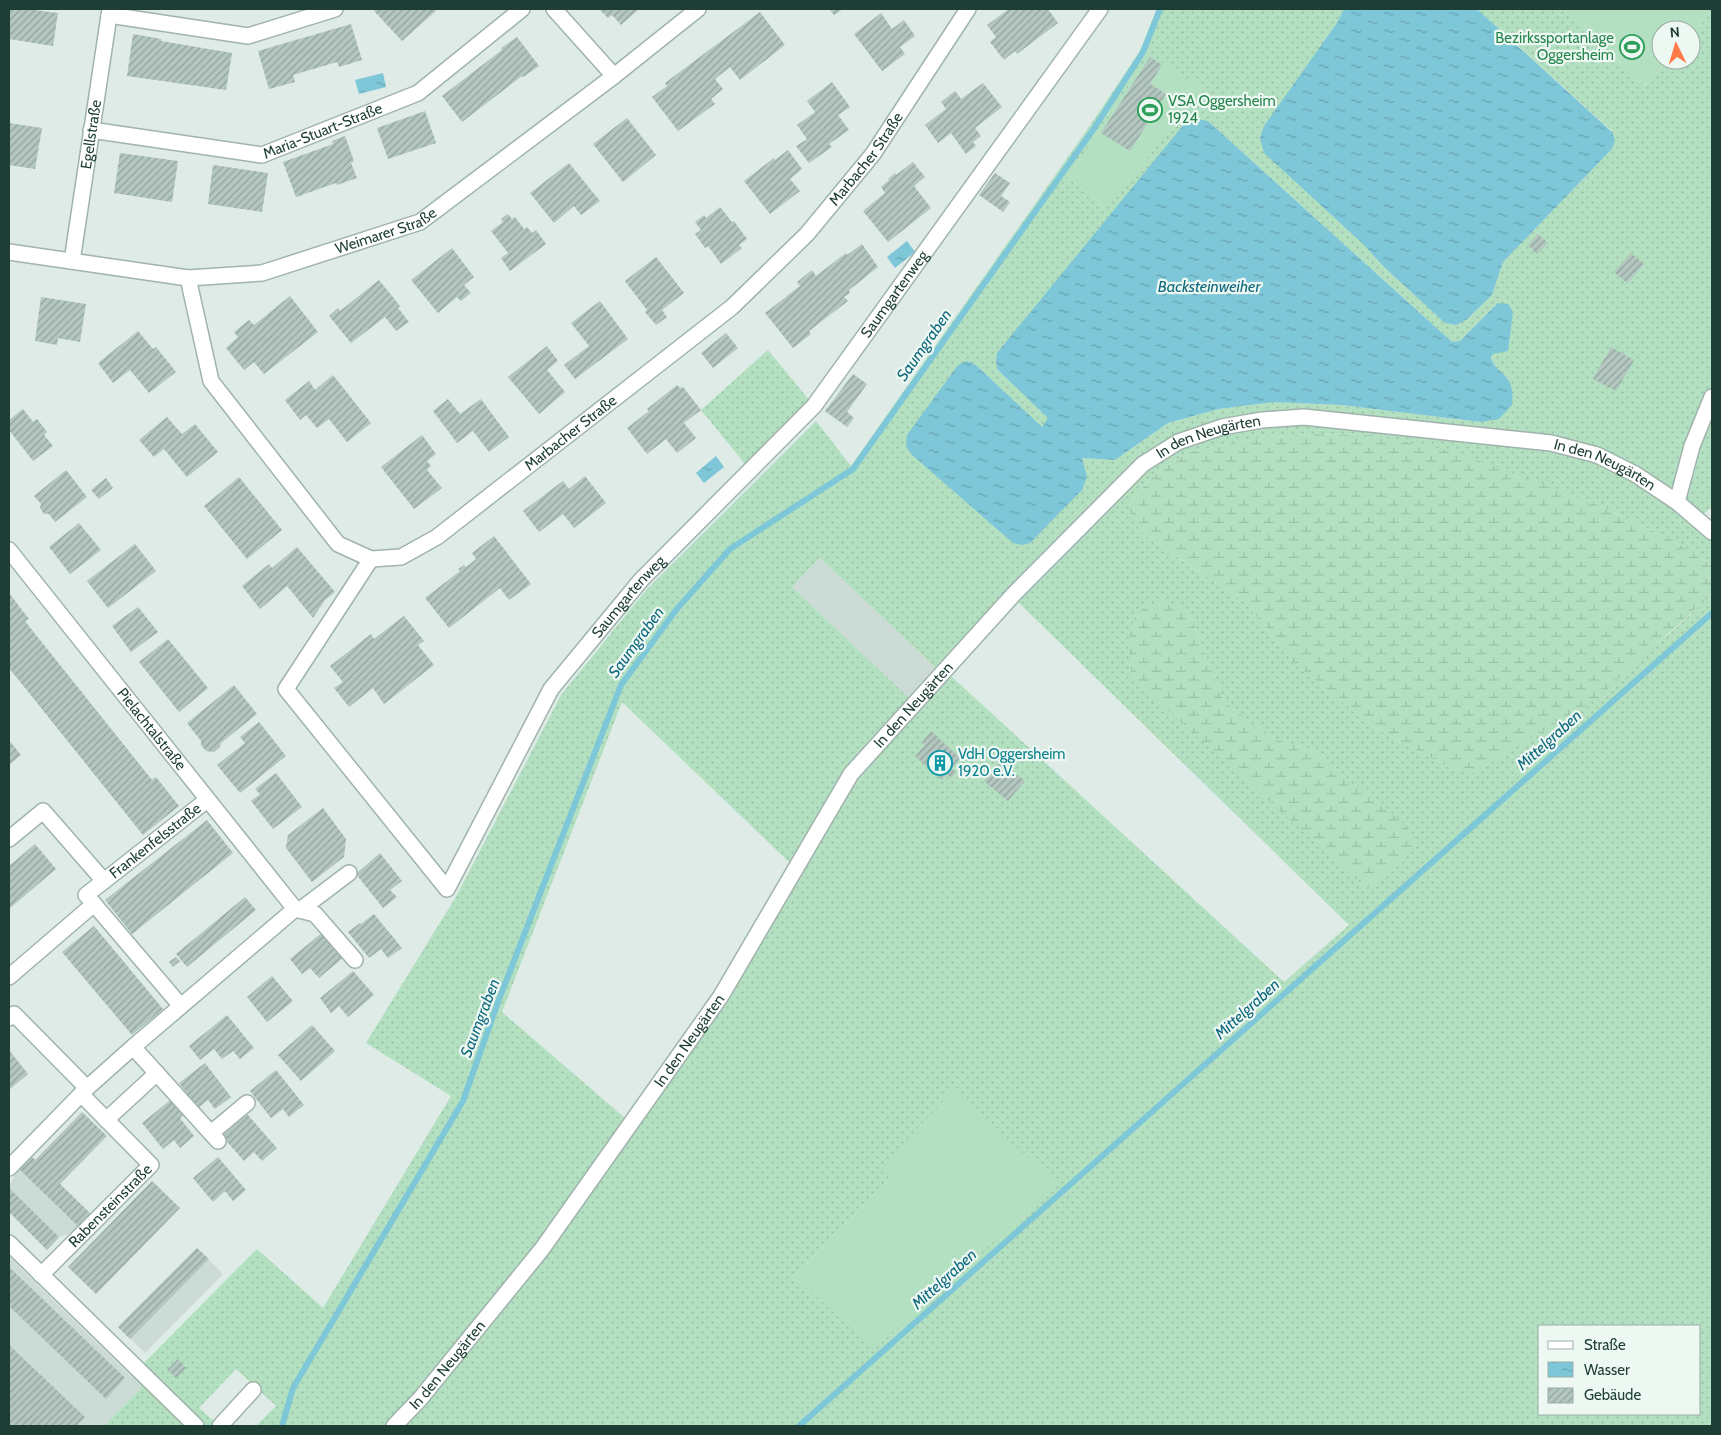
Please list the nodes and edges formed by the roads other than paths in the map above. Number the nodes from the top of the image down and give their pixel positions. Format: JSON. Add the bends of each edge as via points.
{"nodes":[{"id":1,"x":335,"y":9,"type":"edge"},
{"id":2,"x":522,"y":9,"type":"edge"},
{"id":3,"x":554,"y":9,"type":"edge"},
{"id":4,"x":698,"y":9,"type":"edge"},
{"id":5,"x":968,"y":9,"type":"edge"},
{"id":6,"x":1100,"y":9,"type":"edge"},
{"id":7,"x":109,"y":12,"type":"edge"},
{"id":8,"x":614,"y":76,"type":"junction"},
{"id":9,"x":91,"y":130,"type":"junction"},
{"id":10,"x":9,"y":252,"type":"edge"},
{"id":11,"x":72,"y":261,"type":"junction"},
{"id":12,"x":188,"y":278,"type":"junction"},
{"id":13,"x":1712,"y":397,"type":"edge"},
{"id":14,"x":1677,"y":502,"type":"junction"},
{"id":15,"x":1712,"y":532,"type":"edge"},
{"id":16,"x":9,"y":550,"type":"edge"},
{"id":17,"x":371,"y":559,"type":"junction"},
{"id":18,"x":208,"y":800,"type":"junction"},
{"id":19,"x":9,"y":839,"type":"edge"},
{"id":20,"x":349,"y":872,"type":"dead end"},
{"id":21,"x":104,"y":881,"type":"junction"},
{"id":22,"x":94,"y":904,"type":"junction"},
{"id":23,"x":298,"y":910,"type":"junction"},
{"id":24,"x":355,"y":960,"type":"dead end"},
{"id":25,"x":9,"y":977,"type":"edge"},
{"id":26,"x":180,"y":1005,"type":"junction"},
{"id":27,"x":10,"y":1013,"type":"edge"},
{"id":28,"x":133,"y":1046,"type":"junction"},
{"id":29,"x":157,"y":1073,"type":"junction"},
{"id":30,"x":84,"y":1091,"type":"junction"},
{"id":31,"x":247,"y":1103,"type":"dead end"},
{"id":32,"x":106,"y":1120,"type":"junction"},
{"id":33,"x":9,"y":1168,"type":"edge"},
{"id":34,"x":9,"y":1243,"type":"edge"},
{"id":35,"x":41,"y":1274,"type":"junction"},
{"id":36,"x":253,"y":1390,"type":"dead end"},
{"id":37,"x":196,"y":1426,"type":"edge"},
{"id":38,"x":220,"y":1426,"type":"edge"},
{"id":39,"x":394,"y":1426,"type":"edge"}],
"edges":[{"from":1,"to":7,"type":"street","via":[[248,36]]},
{"from":2,"to":9,"type":"street","name":"Maria-Stuart-Straße","via":[[418,92],[262,155]]},
{"from":3,"to":8,"type":"street"},
{"from":4,"to":8,"type":"street","name":"Weimarer Straße"},
{"from":5,"to":17,"type":"street","name":"Marbacher Straße","via":[[874,154],[808,234],[732,307],[437,537],[401,557]]},
{"from":6,"to":17,"type":"street","name":"Saumgartenweg","via":[[814,406],[641,580],[552,689],[447,889],[286,689]]},
{"from":7,"to":9,"type":"street","name":"Egellstraße"},
{"from":8,"to":12,"type":"street","name":"Weimarer Straße","via":[[420,222],[262,273]]},
{"from":9,"to":11,"type":"street","name":"Egellstraße"},
{"from":10,"to":11,"type":"street","name":"Weimarer Straße"},
{"from":11,"to":12,"type":"street","name":"Weimarer Straße"},
{"from":12,"to":17,"type":"street","name":"Marbacher Straße","via":[[211,380],[338,544]]},
{"from":13,"to":14,"type":"street","via":[[1692,446]]},
{"from":14,"to":15,"type":"street","name":"In den Neugärten"},
{"from":14,"to":39,"type":"street","name":"In den Neugärten","via":[[1635,474],[1597,455],[1551,443],[1304,417],[1222,427],[1178,442],[1143,464],[1013,595],[851,774],[720,996],[542,1249],[420,1399]]},
{"from":16,"to":18,"type":"street","name":"Pielachtalstraße"},
{"from":18,"to":21,"type":"street","name":"Frankenfelsstraße"},
{"from":18,"to":23,"type":"street","name":"Pielachtalstraße"},
{"from":19,"to":21,"type":"street","name":"Frankenfelsstraße","via":[[43,811]]},
{"from":20,"to":23,"type":"street"},
{"from":21,"to":22,"type":"street","name":"Frankenfelsstraße","via":[[86,895]]},
{"from":22,"to":25,"type":"street"},
{"from":22,"to":26,"type":"street"},
{"from":23,"to":24,"type":"street","name":"Pielachtalstraße","via":[[315,914]]},
{"from":23,"to":26,"type":"street"},
{"from":26,"to":28,"type":"street"},
{"from":27,"to":30,"type":"street"},
{"from":28,"to":29,"type":"street"},
{"from":28,"to":30,"type":"street"},
{"from":29,"to":31,"type":"street","via":[[215,1137]]},
{"from":29,"to":32,"type":"street"},
{"from":30,"to":32,"type":"street","name":"Rabensteinstraße"},
{"from":30,"to":33,"type":"street"},
{"from":32,"to":35,"type":"street","name":"Rabensteinstraße","via":[[151,1165]]},
{"from":34,"to":35,"type":"street"},
{"from":35,"to":37,"type":"street"},
{"from":36,"to":38,"type":"street"}]}
